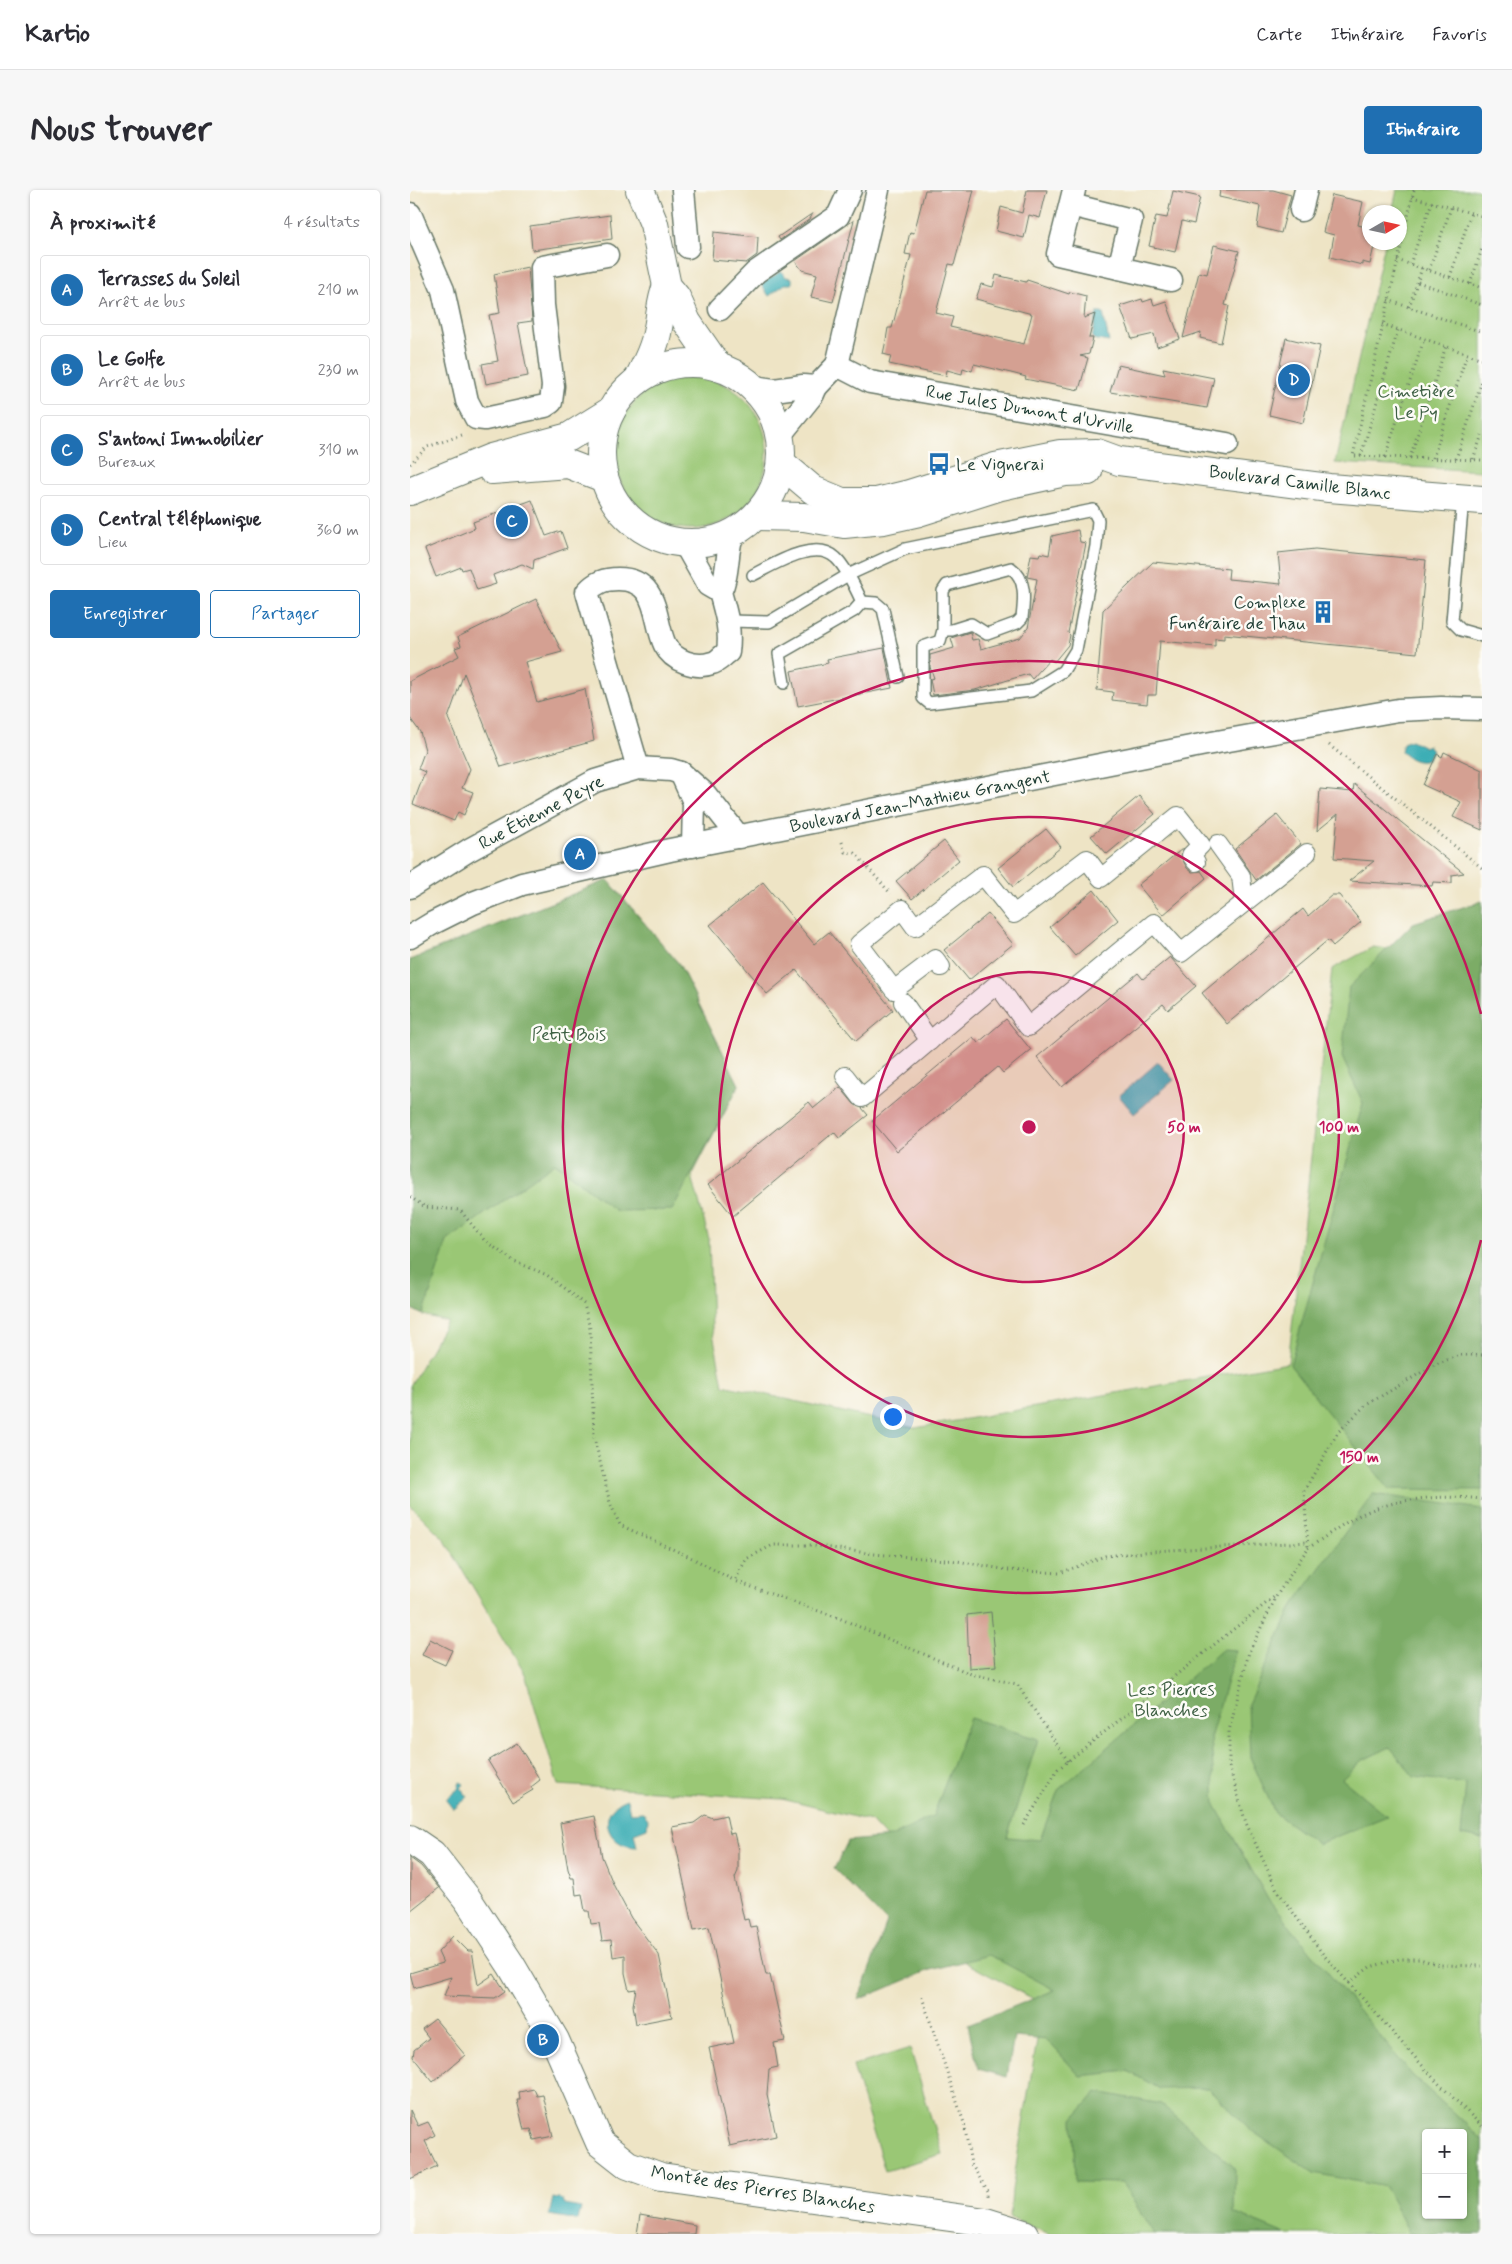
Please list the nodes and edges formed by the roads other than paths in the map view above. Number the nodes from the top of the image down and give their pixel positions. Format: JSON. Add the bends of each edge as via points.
{"nodes":[{"id":1,"x":640,"y":190,"type":"edge"},
{"id":2,"x":683,"y":190,"type":"edge"},
{"id":3,"x":850,"y":190,"type":"edge"},
{"id":4,"x":878,"y":190,"type":"edge"},
{"id":5,"x":1073,"y":198,"type":"edge"},
{"id":6,"x":410,"y":214,"type":"edge"},
{"id":7,"x":688,"y":246,"type":"dead end"},
{"id":8,"x":608,"y":255,"type":"dead end"},
{"id":9,"x":1119,"y":268,"type":"junction"},
{"id":10,"x":1171,"y":280,"type":"dead end"},
{"id":11,"x":668,"y":286,"type":"junction"},
{"id":12,"x":720,"y":309,"type":"dead end"},
{"id":13,"x":718,"y":366,"type":"junction"},
{"id":14,"x":837,"y":366,"type":"junction"},
{"id":15,"x":638,"y":380,"type":"junction"},
{"id":16,"x":754,"y":387,"type":"junction"},
{"id":17,"x":816,"y":387,"type":"junction"},
{"id":18,"x":611,"y":411,"type":"junction"},
{"id":19,"x":780,"y":435,"type":"junction"},
{"id":20,"x":1227,"y":444,"type":"dead end"},
{"id":21,"x":1119,"y":461,"type":"junction"},
{"id":22,"x":782,"y":463,"type":"junction"},
{"id":23,"x":458,"y":473,"type":"junction"},
{"id":24,"x":604,"y":478,"type":"junction"},
{"id":25,"x":410,"y":491,"type":"edge"},
{"id":26,"x":1472,"y":500,"type":"edge"},
{"id":27,"x":757,"y":516,"type":"junction"},
{"id":28,"x":732,"y":534,"type":"junction"},
{"id":29,"x":685,"y":544,"type":"junction"},
{"id":30,"x":753,"y":575,"type":"dead end"},
{"id":31,"x":848,"y":575,"type":"junction"},
{"id":32,"x":720,"y":592,"type":"junction"},
{"id":33,"x":862,"y":602,"type":"junction"},
{"id":34,"x":729,"y":621,"type":"junction"},
{"id":35,"x":943,"y":630,"type":"junction"},
{"id":36,"x":1482,"y":636,"type":"edge"},
{"id":37,"x":898,"y":677,"type":"dead end"},
{"id":38,"x":784,"y":683,"type":"dead end"},
{"id":39,"x":1441,"y":708,"type":"junction"},
{"id":40,"x":1482,"y":709,"type":"edge"},
{"id":41,"x":1482,"y":715,"type":"edge"},
{"id":42,"x":638,"y":768,"type":"junction"},
{"id":43,"x":681,"y":773,"type":"junction"},
{"id":44,"x":740,"y":837,"type":"junction"},
{"id":45,"x":1218,"y":844,"type":"dead end"},
{"id":46,"x":693,"y":846,"type":"junction"},
{"id":47,"x":1307,"y":853,"type":"dead end"},
{"id":48,"x":1196,"y":862,"type":"dead end"},
{"id":49,"x":410,"y":887,"type":"edge"},
{"id":50,"x":1244,"y":902,"type":"junction"},
{"id":51,"x":410,"y":937,"type":"edge"},
{"id":52,"x":941,"y":967,"type":"dead end"},
{"id":53,"x":903,"y":1002,"type":"dead end"},
{"id":54,"x":930,"y":1041,"type":"junction"},
{"id":55,"x":845,"y":1076,"type":"dead end"},
{"id":56,"x":410,"y":1839,"type":"edge"},
{"id":57,"x":1024,"y":2234,"type":"edge"}],
"edges":[{"from":1,"to":11,"type":"main road","via":[[654,224]]},
{"from":2,"to":7,"type":"street"},
{"from":3,"to":12,"type":"street","via":[[838,216],[756,272]]},
{"from":4,"to":14,"type":"street"},
{"from":5,"to":9,"type":"street","via":[[1132,220]]},
{"from":5,"to":9,"type":"street","via":[[1058,254]]},
{"from":6,"to":8,"type":"street","via":[[443,290],[467,402],[476,418],[485,419],[545,406],[550,402],[553,386],[543,305],[542,267]]},
{"from":9,"to":10,"type":"street"},
{"from":11,"to":13,"type":"main road","via":[[687,322]]},
{"from":11,"to":15,"type":"main road","via":[[661,300],[658,329],[649,358]]},
{"from":13,"to":15,"type":"main road","via":[[690,362],[663,367]]},
{"from":13,"to":16,"type":"main road"},
{"from":14,"to":17,"type":"street"},
{"from":14,"to":20,"type":"street","name":"Rue Jules Dumont d'Urville","via":[[870,382]]},
{"from":15,"to":18,"type":"main road"},
{"from":16,"to":17,"type":"street","via":[[774,390]]},
{"from":16,"to":19,"type":"main road","via":[[770,409]]},
{"from":17,"to":19,"type":"street"},
{"from":18,"to":23,"type":"main road","via":[[568,437],[491,458]]},
{"from":18,"to":24,"type":"main road","via":[[602,448]]},
{"from":19,"to":22,"type":"main road"},
{"from":21,"to":22,"type":"main road","name":"Boulevard Camille Blanc","via":[[1098,452],[1060,454],[995,467],[876,502],[842,502],[813,490]]},
{"from":21,"to":26,"type":"main road","name":"Boulevard Camille Blanc","via":[[1329,488]]},
{"from":21,"to":27,"type":"main road","name":"Boulevard Camille Blanc","via":[[1100,470],[1065,472],[1001,486],[883,520],[844,524],[804,517]]},
{"from":22,"to":27,"type":"main road","via":[[774,492]]},
{"from":23,"to":24,"type":"main road","via":[[568,464]]},
{"from":23,"to":25,"type":"main road"},
{"from":24,"to":29,"type":"main road","via":[[616,503],[634,524],[658,538]]},
{"from":26,"to":36,"type":"lane","via":[[1452,621],[1462,630]]},
{"from":27,"to":28,"type":"main road"},
{"from":28,"to":29,"type":"main road","via":[[709,542]]},
{"from":28,"to":32,"type":"street","via":[[727,550],[725,581]]},
{"from":29,"to":32,"type":"street","via":[[708,585]]},
{"from":30,"to":31,"type":"lane","via":[[799,552],[819,551],[836,557]]},
{"from":31,"to":33,"type":"lane"},
{"from":31,"to":34,"type":"lane","via":[[768,622]]},
{"from":31,"to":35,"type":"lane","via":[[905,549],[1093,510],[1098,520],[1096,546],[1076,650],[1063,671],[1031,691],[929,703],[923,698],[923,647],[940,641]]},
{"from":32,"to":34,"type":"street"},
{"from":33,"to":37,"type":"lane","via":[[876,603],[883,609]]},
{"from":33,"to":38,"type":"lane","via":[[854,611],[779,654]]},
{"from":34,"to":42,"type":"street","via":[[728,652],[713,663],[689,664],[665,645],[655,607],[645,589],[624,579],[612,579],[597,583],[588,592]]},
{"from":35,"to":35,"type":"lane","via":[[943,591],[948,586],[1011,568],[1018,573],[1024,593],[1022,618],[1017,623],[987,634],[971,624]]},
{"from":39,"to":40,"type":"street","name":"Boulevard Jean-Mathieu Grangent"},
{"from":39,"to":41,"type":"street","name":"Boulevard Jean-Mathieu Grangent"},
{"from":39,"to":44,"type":"street","name":"Boulevard Jean-Mathieu Grangent","via":[[1398,710],[1206,744]]},
{"from":42,"to":43,"type":"street","name":"Rue Étienne Peyre"},
{"from":42,"to":49,"type":"street","name":"Rue Étienne Peyre","via":[[595,781]]},
{"from":43,"to":44,"type":"street","via":[[705,794]]},
{"from":43,"to":46,"type":"street","via":[[694,802]]},
{"from":44,"to":46,"type":"street","name":"Boulevard Jean-Mathieu Grangent"},
{"from":45,"to":50,"type":"street","via":[[1241,876]]},
{"from":46,"to":51,"type":"street","name":"Boulevard Jean-Mathieu Grangent","via":[[522,884],[473,903]]},
{"from":47,"to":50,"type":"street"},
{"from":48,"to":52,"type":"street","via":[[1190,855],[1201,845],[1178,816],[1101,878],[1087,860],[1014,914],[983,876],[915,927],[902,909],[859,944],[894,990],[935,959]]},
{"from":50,"to":54,"type":"street","via":[[1181,953],[1154,923],[1028,1027],[997,984]]},
{"from":53,"to":54,"type":"street"},
{"from":54,"to":55,"type":"street","via":[[862,1098]]},
{"from":56,"to":57,"type":"main road","name":"Montée des Pierres Blanches","via":[[432,1854],[511,1964],[555,2040],[600,2143],[628,2165],[660,2177],[986,2222]]}]}
